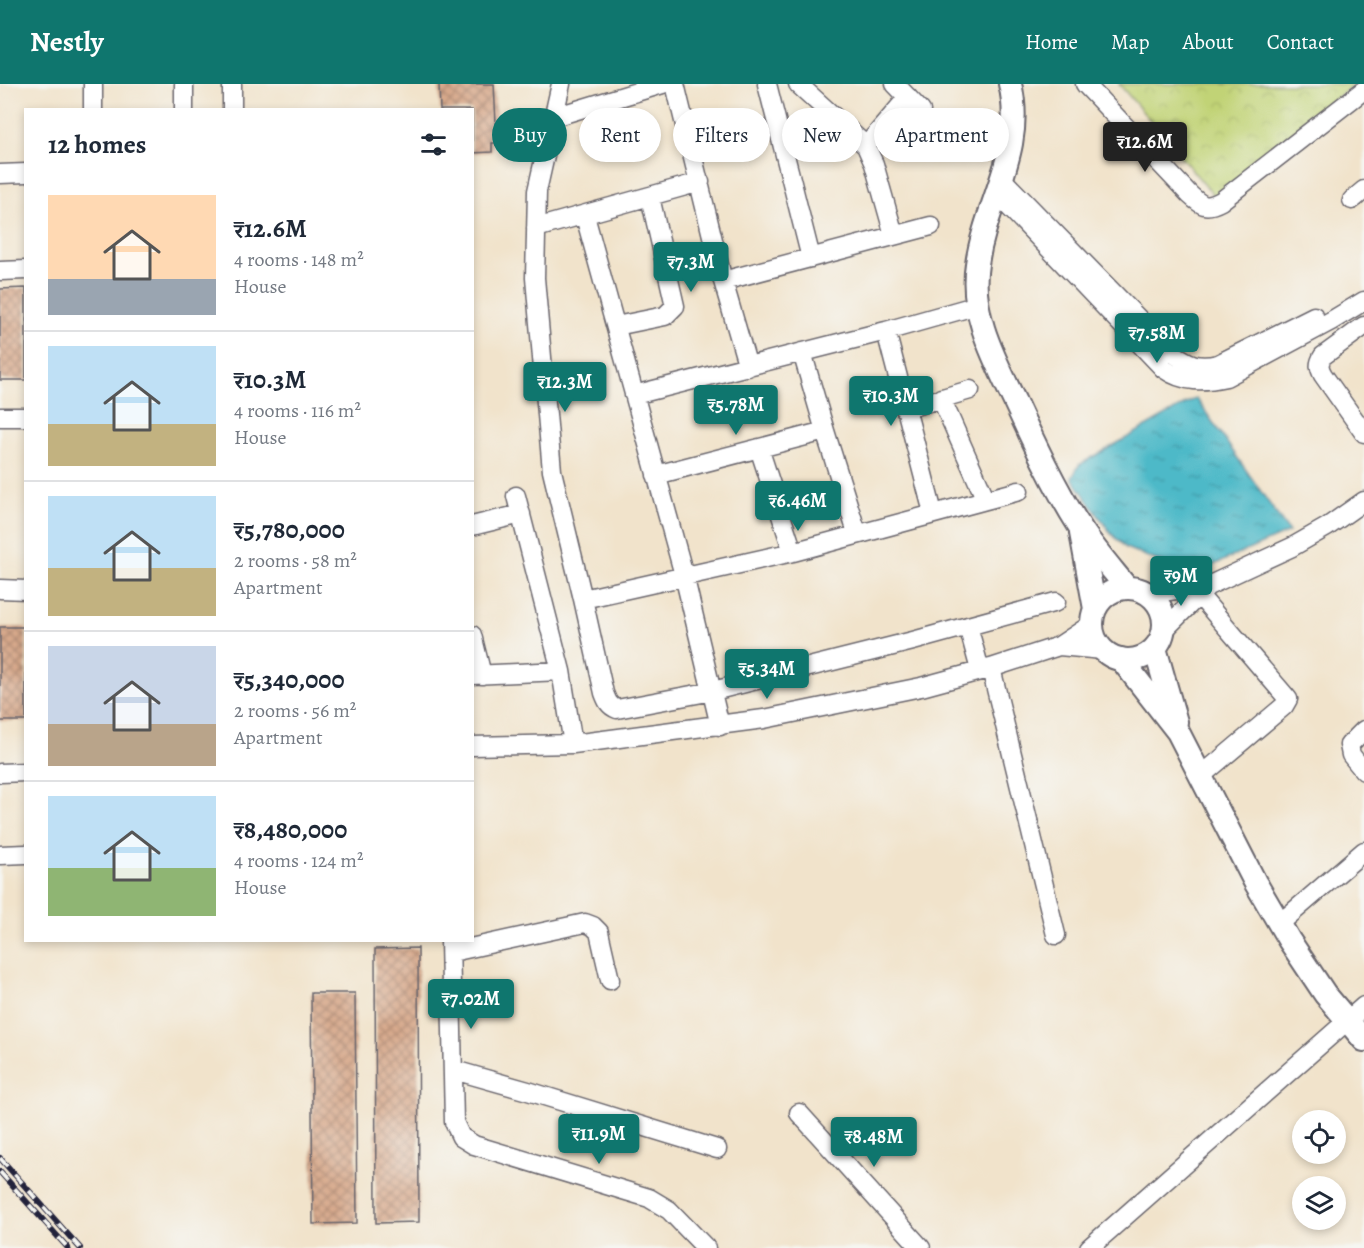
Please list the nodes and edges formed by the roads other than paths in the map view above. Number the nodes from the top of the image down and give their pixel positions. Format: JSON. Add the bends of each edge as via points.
{"nodes":[{"id":1,"x":93,"y":84,"type":"edge"},
{"id":2,"x":184,"y":84,"type":"edge"},
{"id":3,"x":232,"y":84,"type":"edge"},
{"id":4,"x":561,"y":84,"type":"edge"},
{"id":5,"x":663,"y":84,"type":"edge"},
{"id":6,"x":675,"y":84,"type":"edge"},
{"id":7,"x":767,"y":84,"type":"edge"},
{"id":8,"x":798,"y":84,"type":"edge"},
{"id":9,"x":1010,"y":84,"type":"edge"},
{"id":10,"x":1085,"y":84,"type":"edge"},
{"id":11,"x":1364,"y":90,"type":"edge"},
{"id":12,"x":902,"y":91,"type":"edge"},
{"id":13,"x":93,"y":108,"type":"edge"},
{"id":14,"x":184,"y":108,"type":"edge"},
{"id":15,"x":232,"y":108,"type":"edge"},
{"id":16,"x":556,"y":108,"type":"edge"},
{"id":17,"x":918,"y":108,"type":"edge"},
{"id":18,"x":567,"y":113,"type":"edge"},
{"id":19,"x":866,"y":146,"type":"junction"},
{"id":20,"x":543,"y":162,"type":"edge"},
{"id":21,"x":24,"y":173,"type":"edge"},
{"id":22,"x":0,"y":174,"type":"edge"},
{"id":23,"x":700,"y":182,"type":"junction"},
{"id":24,"x":1000,"y":186,"type":"junction"},
{"id":25,"x":650,"y":197,"type":"junction"},
{"id":26,"x":585,"y":216,"type":"junction"},
{"id":27,"x":931,"y":226,"type":"dead end"},
{"id":28,"x":536,"y":228,"type":"junction"},
{"id":29,"x":894,"y":235,"type":"junction"},
{"id":30,"x":811,"y":258,"type":"junction"},
{"id":31,"x":24,"y":270,"type":"edge"},
{"id":32,"x":0,"y":271,"type":"edge"},
{"id":33,"x":723,"y":281,"type":"junction"},
{"id":34,"x":1364,"y":288,"type":"edge"},
{"id":35,"x":1106,"y":296,"type":"junction"},
{"id":36,"x":1364,"y":301,"type":"edge"},
{"id":37,"x":978,"y":304,"type":"junction"},
{"id":38,"x":1322,"y":325,"type":"junction"},
{"id":39,"x":616,"y":326,"type":"junction"},
{"id":40,"x":1364,"y":326,"type":"edge"},
{"id":41,"x":886,"y":331,"type":"junction"},
{"id":42,"x":1337,"y":345,"type":"junction"},
{"id":43,"x":802,"y":352,"type":"junction"},
{"id":44,"x":748,"y":367,"type":"junction"},
{"id":45,"x":970,"y":390,"type":"dead end"},
{"id":46,"x":634,"y":395,"type":"junction"},
{"id":47,"x":941,"y":398,"type":"junction"},
{"id":48,"x":905,"y":408,"type":"junction"},
{"id":49,"x":0,"y":417,"type":"edge"},
{"id":50,"x":24,"y":417,"type":"edge"},
{"id":51,"x":825,"y":431,"type":"junction"},
{"id":52,"x":1364,"y":433,"type":"edge"},
{"id":53,"x":759,"y":448,"type":"junction"},
{"id":54,"x":656,"y":475,"type":"junction"},
{"id":55,"x":1019,"y":491,"type":"dead end"},
{"id":56,"x":516,"y":496,"type":"dead end"},
{"id":57,"x":986,"y":500,"type":"junction"},
{"id":58,"x":1364,"y":501,"type":"edge"},
{"id":59,"x":933,"y":513,"type":"junction"},
{"id":60,"x":521,"y":514,"type":"junction"},
{"id":61,"x":474,"y":526,"type":"edge"},
{"id":62,"x":1080,"y":526,"type":"junction"},
{"id":63,"x":857,"y":533,"type":"junction"},
{"id":64,"x":793,"y":552,"type":"junction"},
{"id":65,"x":684,"y":575,"type":"junction"},
{"id":66,"x":0,"y":589,"type":"edge"},
{"id":67,"x":24,"y":590,"type":"edge"},
{"id":68,"x":1204,"y":590,"type":"junction"},
{"id":69,"x":1138,"y":591,"type":"junction"},
{"id":70,"x":583,"y":599,"type":"junction"},
{"id":71,"x":1056,"y":602,"type":"dead end"},
{"id":72,"x":1094,"y":616,"type":"junction"},
{"id":73,"x":968,"y":626,"type":"junction"},
{"id":74,"x":1160,"y":639,"type":"junction"},
{"id":75,"x":1059,"y":646,"type":"junction"},
{"id":76,"x":474,"y":652,"type":"edge"},
{"id":77,"x":1112,"y":655,"type":"junction"},
{"id":78,"x":985,"y":669,"type":"junction"},
{"id":79,"x":561,"y":671,"type":"junction"},
{"id":80,"x":477,"y":675,"type":"edge"},
{"id":81,"x":713,"y":692,"type":"junction"},
{"id":82,"x":720,"y":726,"type":"junction"},
{"id":83,"x":1364,"y":730,"type":"edge"},
{"id":84,"x":1178,"y":732,"type":"junction"},
{"id":85,"x":573,"y":744,"type":"junction"},
{"id":86,"x":474,"y":746,"type":"edge"},
{"id":87,"x":1364,"y":771,"type":"edge"},
{"id":88,"x":24,"y":772,"type":"edge"},
{"id":89,"x":0,"y":773,"type":"edge"},
{"id":90,"x":1201,"y":776,"type":"junction"},
{"id":91,"x":1364,"y":851,"type":"edge"},
{"id":92,"x":24,"y":854,"type":"edge"},
{"id":93,"x":0,"y":855,"type":"edge"},
{"id":94,"x":1279,"y":924,"type":"junction"},
{"id":95,"x":1056,"y":935,"type":"dead end"},
{"id":96,"x":451,"y":946,"type":"edge"},
{"id":97,"x":610,"y":980,"type":"dead end"},
{"id":98,"x":1364,"y":1006,"type":"edge"},
{"id":99,"x":1347,"y":1021,"type":"junction"},
{"id":100,"x":1364,"y":1040,"type":"edge"},
{"id":101,"x":453,"y":1070,"type":"junction"},
{"id":102,"x":799,"y":1113,"type":"dead end"},
{"id":103,"x":717,"y":1149,"type":"dead end"},
{"id":104,"x":706,"y":1248,"type":"edge"},
{"id":105,"x":921,"y":1248,"type":"edge"},
{"id":106,"x":1089,"y":1248,"type":"edge"}],
"edges":[{"from":1,"to":13,"type":"street"},
{"from":2,"to":14,"type":"street"},
{"from":3,"to":15,"type":"street"},
{"from":4,"to":16,"type":"street"},
{"from":5,"to":18,"type":"street"},
{"from":6,"to":23,"type":"street"},
{"from":7,"to":30,"type":"street"},
{"from":8,"to":19,"type":"street"},
{"from":9,"to":24,"type":"main road","via":[[1014,129]]},
{"from":10,"to":11,"type":"street","via":[[1190,195],[1206,206],[1221,201]]},
{"from":12,"to":17,"type":"street"},
{"from":12,"to":19,"type":"street"},
{"from":19,"to":29,"type":"street"},
{"from":20,"to":28,"type":"street"},
{"from":21,"to":22,"type":"street"},
{"from":23,"to":25,"type":"street"},
{"from":23,"to":33,"type":"street"},
{"from":24,"to":35,"type":"street"},
{"from":24,"to":37,"type":"main road","via":[[976,268]]},
{"from":25,"to":26,"type":"street"},
{"from":25,"to":39,"type":"street","via":[[675,306],[665,316]]},
{"from":26,"to":28,"type":"street"},
{"from":26,"to":39,"type":"street"},
{"from":27,"to":29,"type":"street"},
{"from":28,"to":70,"type":"street","via":[[535,278],[552,471]]},
{"from":29,"to":30,"type":"street"},
{"from":30,"to":33,"type":"street"},
{"from":31,"to":32,"type":"street"},
{"from":33,"to":44,"type":"street"},
{"from":34,"to":35,"type":"street","via":[[1279,334],[1204,367],[1172,352]]},
{"from":35,"to":38,"type":"street","via":[[1164,369],[1189,381],[1226,377]]},
{"from":36,"to":38,"type":"street"},
{"from":37,"to":41,"type":"street"},
{"from":37,"to":62,"type":"main road","via":[[994,358],[1029,434]]},
{"from":38,"to":42,"type":"street"},
{"from":39,"to":46,"type":"street"},
{"from":40,"to":42,"type":"street"},
{"from":41,"to":43,"type":"street"},
{"from":41,"to":48,"type":"street"},
{"from":42,"to":52,"type":"street","via":[[1323,356],[1319,369]]},
{"from":43,"to":44,"type":"street"},
{"from":43,"to":51,"type":"street"},
{"from":44,"to":46,"type":"street"},
{"from":45,"to":47,"type":"street"},
{"from":46,"to":54,"type":"street"},
{"from":47,"to":48,"type":"street"},
{"from":47,"to":57,"type":"street"},
{"from":48,"to":59,"type":"street"},
{"from":49,"to":50,"type":"street"},
{"from":51,"to":53,"type":"street"},
{"from":51,"to":63,"type":"street"},
{"from":53,"to":54,"type":"street"},
{"from":53,"to":64,"type":"street"},
{"from":54,"to":65,"type":"street"},
{"from":55,"to":57,"type":"street"},
{"from":56,"to":60,"type":"street"},
{"from":57,"to":59,"type":"street"},
{"from":58,"to":68,"type":"street","via":[[1292,547]]},
{"from":59,"to":63,"type":"street"},
{"from":60,"to":61,"type":"street"},
{"from":60,"to":79,"type":"street"},
{"from":62,"to":69,"type":"main road"},
{"from":62,"to":72,"type":"main road"},
{"from":63,"to":64,"type":"street"},
{"from":64,"to":65,"type":"street"},
{"from":65,"to":70,"type":"street"},
{"from":65,"to":81,"type":"street"},
{"from":66,"to":67,"type":"street"},
{"from":68,"to":69,"type":"street"},
{"from":68,"to":74,"type":"street"},
{"from":68,"to":90,"type":"street","via":[[1288,699]]},
{"from":69,"to":72,"type":"main road","via":[[1108,594]]},
{"from":69,"to":74,"type":"main road","via":[[1161,610],[1164,620]]},
{"from":70,"to":81,"type":"street","via":[[604,693],[612,707]]},
{"from":71,"to":73,"type":"street"},
{"from":72,"to":75,"type":"street"},
{"from":72,"to":77,"type":"main road","via":[[1093,634]]},
{"from":73,"to":78,"type":"street"},
{"from":73,"to":81,"type":"street"},
{"from":74,"to":77,"type":"main road","via":[[1146,656],[1134,660]]},
{"from":74,"to":84,"type":"main road"},
{"from":75,"to":77,"type":"street"},
{"from":75,"to":78,"type":"street"},
{"from":76,"to":80,"type":"street"},
{"from":77,"to":84,"type":"main road"},
{"from":78,"to":82,"type":"street","via":[[921,687]]},
{"from":78,"to":95,"type":"street"},
{"from":79,"to":80,"type":"street"},
{"from":79,"to":85,"type":"street"},
{"from":81,"to":82,"type":"street"},
{"from":82,"to":85,"type":"street"},
{"from":83,"to":87,"type":"street","via":[[1349,750]]},
{"from":84,"to":90,"type":"main road"},
{"from":85,"to":86,"type":"street"},
{"from":88,"to":89,"type":"street"},
{"from":90,"to":94,"type":"main road"},
{"from":91,"to":94,"type":"street"},
{"from":92,"to":93,"type":"street"},
{"from":94,"to":99,"type":"main road"},
{"from":96,"to":97,"type":"street","via":[[585,924],[598,932]]},
{"from":96,"to":101,"type":"street"},
{"from":98,"to":99,"type":"street"},
{"from":99,"to":100,"type":"main road"},
{"from":99,"to":106,"type":"street"},
{"from":101,"to":103,"type":"street"},
{"from":101,"to":104,"type":"street","via":[[454,1122],[467,1142],[649,1198],[669,1210]]},
{"from":102,"to":105,"type":"street"}]}
